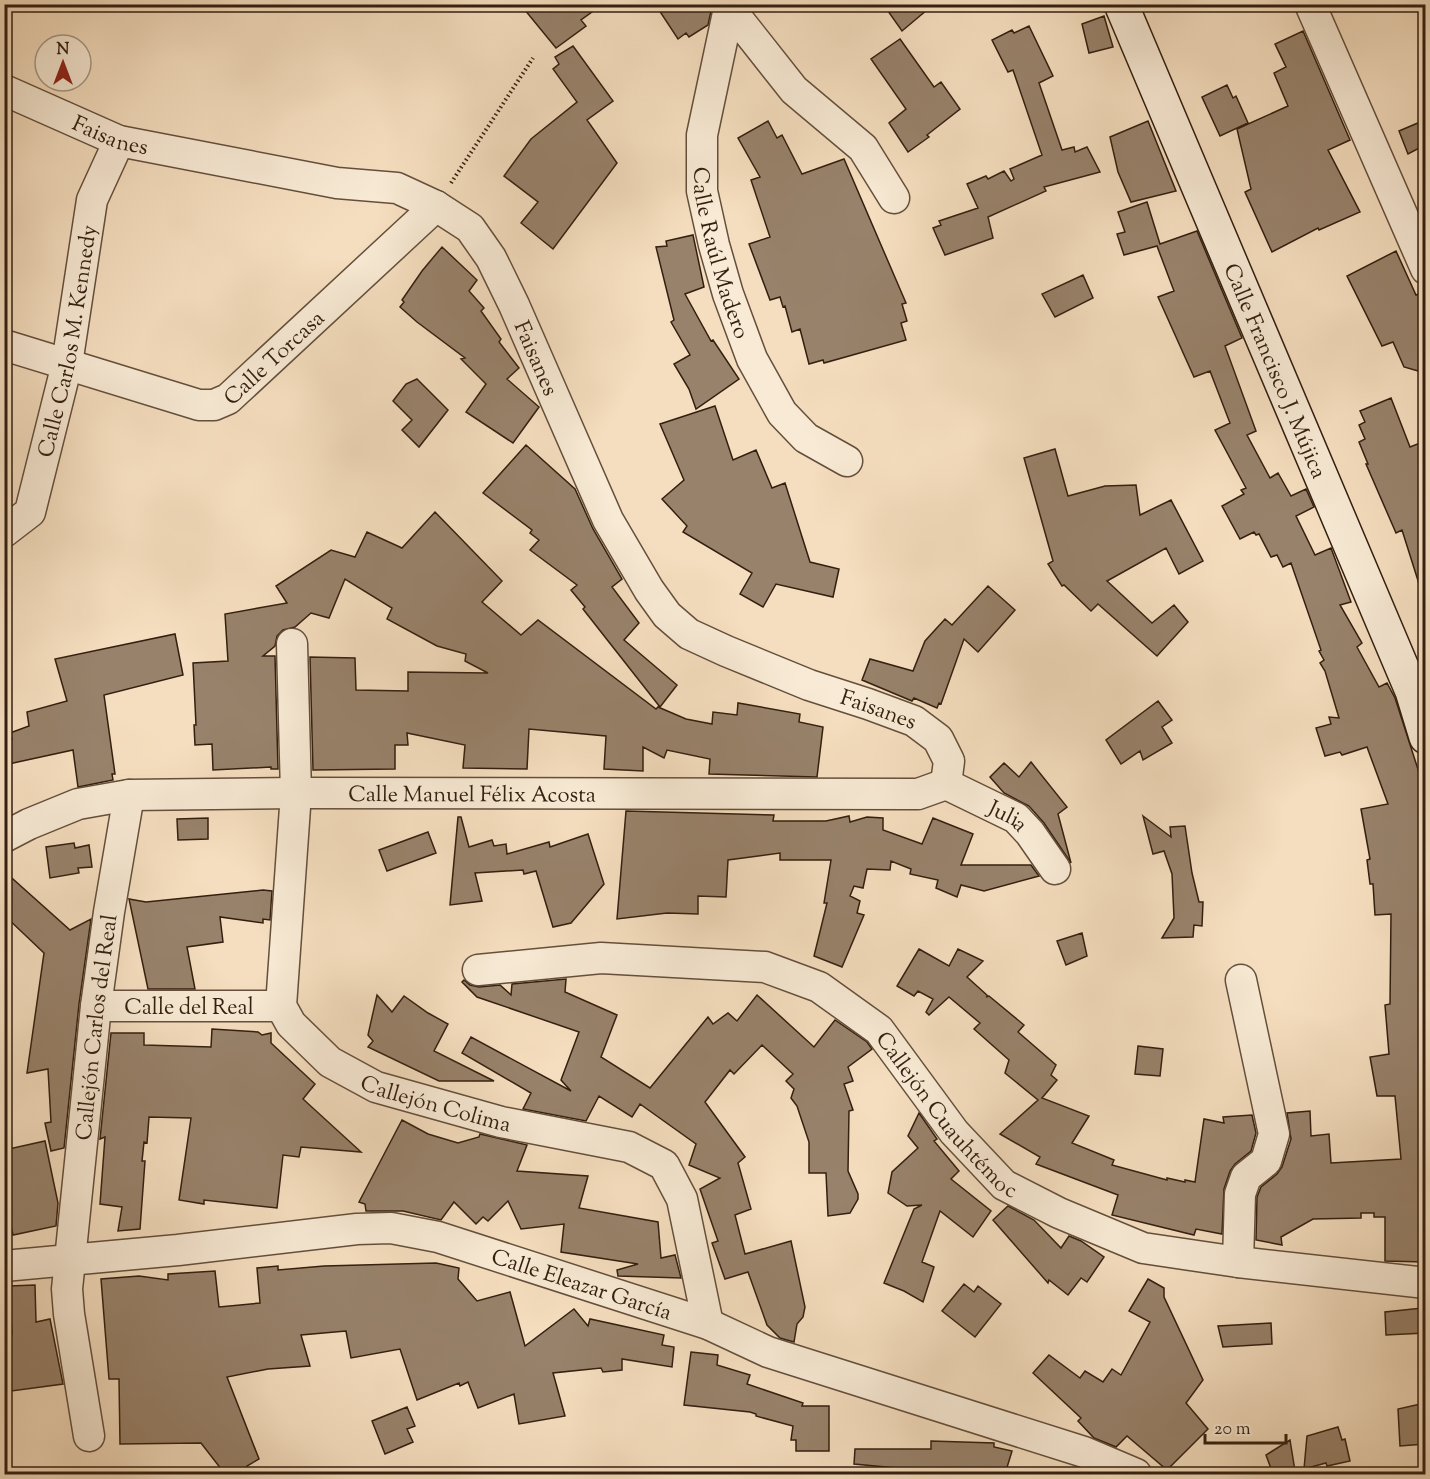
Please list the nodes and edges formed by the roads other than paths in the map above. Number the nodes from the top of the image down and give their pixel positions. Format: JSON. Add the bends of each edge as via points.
{"nodes":[{"id":1,"x":1121,"y":4,"type":"edge"},
{"id":2,"x":1310,"y":4,"type":"edge"},
{"id":3,"x":728,"y":6,"type":"edge"},
{"id":4,"x":4,"y":90,"type":"edge"},
{"id":5,"x":119,"y":141,"type":"junction"},
{"id":6,"x":894,"y":198,"type":"dead end"},
{"id":7,"x":436,"y":206,"type":"junction"},
{"id":8,"x":1425,"y":269,"type":"edge"},
{"id":9,"x":4,"y":345,"type":"edge"},
{"id":10,"x":67,"y":364,"type":"junction"},
{"id":11,"x":847,"y":461,"type":"dead end"},
{"id":12,"x":4,"y":532,"type":"edge"},
{"id":13,"x":292,"y":644,"type":"dead end"},
{"id":14,"x":1425,"y":737,"type":"edge"},
{"id":15,"x":946,"y":784,"type":"junction"},
{"id":16,"x":296,"y":793,"type":"junction"},
{"id":17,"x":129,"y":795,"type":"junction"},
{"id":18,"x":4,"y":837,"type":"edge"},
{"id":19,"x":1055,"y":869,"type":"dead end"},
{"id":20,"x":478,"y":970,"type":"dead end"},
{"id":21,"x":1241,"y":980,"type":"dead end"},
{"id":22,"x":96,"y":1006,"type":"junction"},
{"id":23,"x":281,"y":1006,"type":"junction"},
{"id":24,"x":70,"y":1260,"type":"junction"},
{"id":25,"x":1238,"y":1262,"type":"junction"},
{"id":26,"x":4,"y":1266,"type":"edge"},
{"id":27,"x":1425,"y":1283,"type":"edge"},
{"id":28,"x":708,"y":1324,"type":"junction"},
{"id":29,"x":88,"y":1436,"type":"dead end"},
{"id":30,"x":1136,"y":1474,"type":"edge"}],
"edges":[{"from":1,"to":14,"type":"street","name":"Calle Francisco J. Mújica","via":[[1412,691]]},
{"from":2,"to":8,"type":"street"},
{"from":3,"to":6,"type":"street","via":[[794,90],[863,148]]},
{"from":3,"to":11,"type":"street","name":"Calle Raúl Madero","via":[[702,135],[702,191],[714,245],[752,359],[782,414],[806,438]]},
{"from":4,"to":5,"type":"street","name":"Faisanes"},
{"from":5,"to":7,"type":"street","name":"Faisanes","via":[[337,183],[398,188]]},
{"from":5,"to":10,"type":"street","name":"Calle Carlos M. Kennedy","via":[[92,201]]},
{"from":7,"to":10,"type":"street","name":"Calle Torcasa","via":[[228,399],[214,405],[199,405]]},
{"from":7,"to":15,"type":"street","name":"Faisanes","via":[[470,228],[492,258],[608,520],[667,615],[689,634],[726,651],[914,721],[938,739],[949,761]]},
{"from":9,"to":10,"type":"street","name":"Calle Torcasa"},
{"from":10,"to":12,"type":"street","name":"Calle Carlos M. Kennedy","via":[[30,512]]},
{"from":13,"to":16,"type":"street"},
{"from":15,"to":16,"type":"street","name":"Calle Manuel Félix Acosta","via":[[918,795]]},
{"from":15,"to":19,"type":"street","name":"Julia","via":[[1016,818]]},
{"from":16,"to":17,"type":"street","name":"Calle Manuel Félix Acosta"},
{"from":16,"to":23,"type":"street"},
{"from":17,"to":18,"type":"street","name":"Calle Manuel Félix Acosta","via":[[78,804]]},
{"from":17,"to":22,"type":"street","name":"Callejón Carlos del Real"},
{"from":20,"to":25,"type":"street","name":"Callejón Cuauhtémoc","via":[[601,958],[765,967],[819,987],[879,1030],[954,1132],[1004,1185],[1143,1248]]},
{"from":21,"to":25,"type":"street","via":[[1274,1134],[1266,1161],[1246,1177],[1240,1194]]},
{"from":22,"to":23,"type":"street","name":"Calle del Real"},
{"from":22,"to":24,"type":"street","name":"Callejón Carlos del Real"},
{"from":23,"to":28,"type":"street","name":"Callejón Colima","via":[[291,1024],[330,1062],[376,1087],[501,1122],[629,1147],[664,1165],[682,1199]]},
{"from":24,"to":26,"type":"street","name":"Calle Eleazar García"},
{"from":24,"to":28,"type":"street","name":"Calle Eleazar García","via":[[357,1228],[391,1228],[438,1237]]},
{"from":24,"to":29,"type":"street","name":"Callejón Carlos del Real","via":[[69,1314]]},
{"from":25,"to":27,"type":"street","name":"Callejón Cuauhtémoc"},
{"from":28,"to":30,"type":"street","name":"Calle Eleazar García","via":[[768,1352],[1084,1452]]}]}
